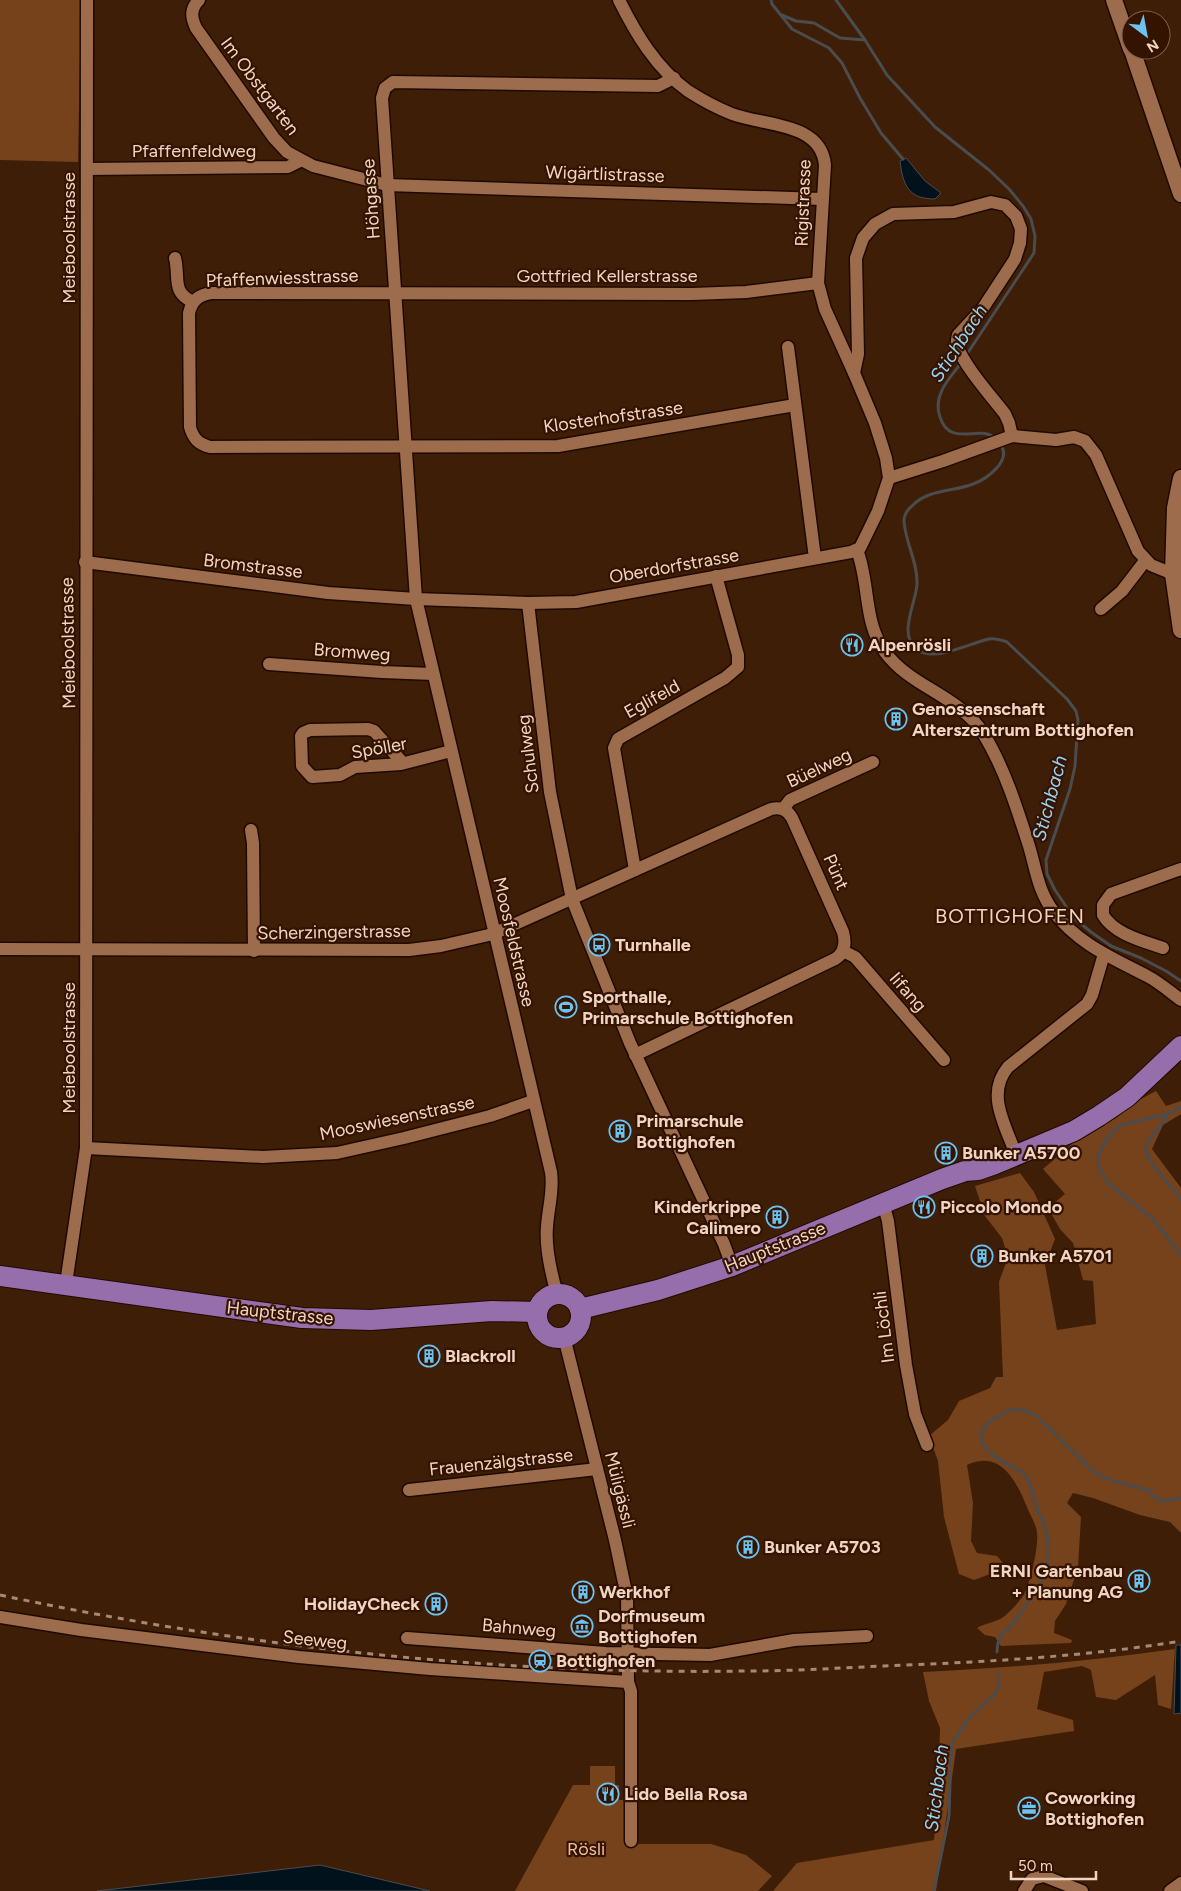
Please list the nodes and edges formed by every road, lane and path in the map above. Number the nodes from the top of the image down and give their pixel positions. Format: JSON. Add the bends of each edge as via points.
{"nodes":[{"id":1,"x":86,"y":0,"type":"edge"},
{"id":2,"x":199,"y":0,"type":"edge"},
{"id":3,"x":619,"y":0,"type":"edge"},
{"id":4,"x":1114,"y":0,"type":"edge"},
{"id":5,"x":1121,"y":20,"type":"edge"},
{"id":6,"x":1135,"y":60,"type":"edge"},
{"id":7,"x":674,"y":78,"type":"junction"},
{"id":8,"x":300,"y":160,"type":"junction"},
{"id":9,"x":87,"y":169,"type":"junction"},
{"id":10,"x":387,"y":185,"type":"junction"},
{"id":11,"x":1181,"y":194,"type":"edge"},
{"id":12,"x":822,"y":199,"type":"junction"},
{"id":13,"x":175,"y":258,"type":"dead end"},
{"id":14,"x":818,"y":283,"type":"junction"},
{"id":15,"x":395,"y":293,"type":"junction"},
{"id":16,"x":193,"y":302,"type":"junction"},
{"id":17,"x":788,"y":347,"type":"dead end"},
{"id":18,"x":854,"y":373,"type":"junction"},
{"id":19,"x":795,"y":405,"type":"junction"},
{"id":20,"x":1008,"y":437,"type":"junction"},
{"id":21,"x":405,"y":446,"type":"junction"},
{"id":22,"x":889,"y":478,"type":"junction"},
{"id":23,"x":1181,"y":478,"type":"edge"},
{"id":24,"x":856,"y":550,"type":"junction"},
{"id":25,"x":815,"y":558,"type":"junction"},
{"id":26,"x":1145,"y":560,"type":"junction"},
{"id":27,"x":85,"y":562,"type":"junction"},
{"id":28,"x":1177,"y":574,"type":"edge"},
{"id":29,"x":716,"y":576,"type":"junction"},
{"id":30,"x":416,"y":599,"type":"junction"},
{"id":31,"x":528,"y":603,"type":"junction"},
{"id":32,"x":1101,"y":609,"type":"dead end"},
{"id":33,"x":1181,"y":630,"type":"edge"},
{"id":34,"x":269,"y":664,"type":"dead end"},
{"id":35,"x":433,"y":674,"type":"junction"},
{"id":36,"x":451,"y":751,"type":"junction"},
{"id":37,"x":873,"y":762,"type":"dead end"},
{"id":38,"x":403,"y":763,"type":"junction"},
{"id":39,"x":782,"y":809,"type":"junction"},
{"id":40,"x":251,"y":830,"type":"dead end"},
{"id":41,"x":1181,"y":869,"type":"edge"},
{"id":42,"x":635,"y":870,"type":"junction"},
{"id":43,"x":572,"y":899,"type":"junction"},
{"id":44,"x":493,"y":934,"type":"junction"},
{"id":45,"x":1163,"y":948,"type":"dead end"},
{"id":46,"x":0,"y":949,"type":"edge"},
{"id":47,"x":87,"y":950,"type":"junction"},
{"id":48,"x":254,"y":950,"type":"junction"},
{"id":49,"x":843,"y":951,"type":"junction"},
{"id":50,"x":1104,"y":954,"type":"junction"},
{"id":51,"x":1181,"y":1000,"type":"edge"},
{"id":52,"x":1181,"y":1046,"type":"edge"},
{"id":53,"x":635,"y":1055,"type":"junction"},
{"id":54,"x":944,"y":1060,"type":"dead end"},
{"id":55,"x":1149,"y":1076,"type":"junction"},
{"id":56,"x":533,"y":1102,"type":"junction"},
{"id":57,"x":1013,"y":1147,"type":"junction"},
{"id":58,"x":86,"y":1148,"type":"junction"},
{"id":59,"x":965,"y":1171,"type":"junction"},
{"id":60,"x":883,"y":1203,"type":"junction"},
{"id":61,"x":732,"y":1266,"type":"junction"},
{"id":62,"x":0,"y":1276,"type":"edge"},
{"id":63,"x":68,"y":1284,"type":"junction"},
{"id":64,"x":557,"y":1294,"type":"junction"},
{"id":65,"x":580,"y":1309,"type":"junction"},
{"id":66,"x":537,"y":1312,"type":"junction"},
{"id":67,"x":564,"y":1337,"type":"junction"},
{"id":68,"x":927,"y":1445,"type":"dead end"},
{"id":69,"x":597,"y":1469,"type":"junction"},
{"id":70,"x":409,"y":1490,"type":"dead end"},
{"id":71,"x":0,"y":1617,"type":"edge"},
{"id":72,"x":867,"y":1636,"type":"dead end"},
{"id":73,"x":407,"y":1638,"type":"dead end"},
{"id":74,"x":628,"y":1654,"type":"junction"},
{"id":75,"x":628,"y":1682,"type":"junction"},
{"id":76,"x":631,"y":1841,"type":"dead end"},
{"id":77,"x":1181,"y":1883,"type":"edge"},
{"id":78,"x":1024,"y":1891,"type":"edge"},
{"id":79,"x":1082,"y":1891,"type":"edge"},
{"id":80,"x":1170,"y":1891,"type":"edge"}],
"edges":[{"from":1,"to":9,"type":"street","name":"Meieboolstrasse"},
{"from":2,"to":8,"type":"street","name":"Im Obstgarten","via":[[193,5],[192,12],[196,28],[274,138]]},
{"from":3,"to":7,"type":"street","name":"Rigistrasse","via":[[638,37]]},
{"from":4,"to":5,"type":"street"},
{"from":6,"to":11,"type":"street"},
{"from":7,"to":10,"type":"street","name":"Höhgasse","via":[[658,86],[393,82],[385,88],[382,98]]},
{"from":7,"to":12,"type":"street","name":"Rigistrasse","via":[[697,97],[733,114],[799,131],[816,142],[824,158]]},
{"from":8,"to":9,"type":"street","name":"Pfaffenfeldweg","via":[[288,167]]},
{"from":8,"to":10,"type":"street","name":"Im Obstgarten"},
{"from":9,"to":27,"type":"street","name":"Meieboolstrasse"},
{"from":10,"to":12,"type":"street","name":"Wigärtlistrasse"},
{"from":10,"to":15,"type":"street","name":"Höhgasse"},
{"from":12,"to":14,"type":"street","name":"Rigistrasse"},
{"from":13,"to":16,"type":"street","via":[[178,290]]},
{"from":14,"to":15,"type":"street","name":"Gottfried Kellerstrasse","via":[[746,292]]},
{"from":14,"to":18,"type":"street","name":"Rigistrasse","via":[[825,309]]},
{"from":15,"to":16,"type":"street","name":"Pfaffenwiesstrasse","via":[[211,293]]},
{"from":15,"to":21,"type":"street","name":"Höhgasse"},
{"from":16,"to":21,"type":"street","name":"Pfaffenwiesstrasse","via":[[189,313],[190,427],[200,443],[210,447]]},
{"from":17,"to":19,"type":"street"},
{"from":18,"to":20,"type":"street","via":[[858,354],[856,258],[863,238],[875,224],[893,214],[954,212],[991,202],[1005,205],[1016,216],[1021,229],[1015,259],[988,301],[958,334],[957,345],[1010,422]]},
{"from":18,"to":22,"type":"street","name":"Rigistrasse","via":[[875,423]]},
{"from":19,"to":21,"type":"street","name":"Klosterhofstrasse","via":[[558,446]]},
{"from":19,"to":25,"type":"street"},
{"from":20,"to":22,"type":"street"},
{"from":20,"to":26,"type":"street","via":[[1056,440],[1074,437],[1090,447]]},
{"from":21,"to":30,"type":"street","name":"Höhgasse"},
{"from":22,"to":24,"type":"street","via":[[878,511],[860,548]]},
{"from":23,"to":28,"type":"street","via":[[1175,508]]},
{"from":24,"to":25,"type":"street","name":"Oberdorfstrasse"},
{"from":24,"to":50,"type":"street","via":[[862,564],[871,620],[880,644],[902,670],[962,710],[979,727],[1000,766],[1018,811],[1047,902],[1065,926]]},
{"from":25,"to":29,"type":"street","name":"Oberdorfstrasse"},
{"from":26,"to":28,"type":"street"},
{"from":26,"to":32,"type":"street","via":[[1122,591]]},
{"from":27,"to":30,"type":"street","name":"Bromstrasse","via":[[328,593]]},
{"from":27,"to":47,"type":"street","name":"Meieboolstrasse"},
{"from":28,"to":33,"type":"street"},
{"from":29,"to":31,"type":"street","name":"Oberdorfstrasse","via":[[576,602]]},
{"from":29,"to":42,"type":"street","name":"Eglifeld","via":[[738,655],[738,667],[725,678],[622,736],[614,748]]},
{"from":30,"to":31,"type":"street","name":"Oberdorfstrasse"},
{"from":30,"to":35,"type":"street","name":"Moosfeldstrasse"},
{"from":31,"to":43,"type":"street","name":"Schulweg","via":[[550,792]]},
{"from":34,"to":35,"type":"street","name":"Bromweg"},
{"from":35,"to":36,"type":"street","name":"Moosfeldstrasse"},
{"from":36,"to":38,"type":"street","name":"Spöller"},
{"from":36,"to":44,"type":"street","name":"Moosfeldstrasse"},
{"from":37,"to":39,"type":"street","name":"Büelweg","via":[[790,800]]},
{"from":38,"to":38,"type":"street","name":"Spöller","via":[[355,767],[340,775],[312,777],[302,766],[300,742],[303,733],[310,730],[368,729],[374,731]]},
{"from":39,"to":42,"type":"street","via":[[771,809]]},
{"from":39,"to":49,"type":"street","name":"Pünt","via":[[792,818],[844,932]]},
{"from":40,"to":48,"type":"street"},
{"from":41,"to":45,"type":"street","via":[[1111,894],[1103,905],[1103,915],[1110,923],[1131,936]]},
{"from":42,"to":43,"type":"street"},
{"from":43,"to":44,"type":"street","name":"Scherzingerstrasse"},
{"from":43,"to":53,"type":"street","name":"Schulweg"},
{"from":44,"to":48,"type":"street","name":"Scherzingerstrasse","via":[[409,950]]},
{"from":44,"to":56,"type":"street","name":"Moosfeldstrasse"},
{"from":46,"to":47,"type":"street","name":"Scherzingerstrasse"},
{"from":47,"to":48,"type":"street","name":"Scherzingerstrasse"},
{"from":47,"to":58,"type":"street","name":"Meieboolstrasse"},
{"from":49,"to":53,"type":"street","via":[[835,960]]},
{"from":49,"to":54,"type":"street","name":"Iifang","via":[[855,957]]},
{"from":50,"to":51,"type":"street","via":[[1148,977]]},
{"from":50,"to":57,"type":"street","via":[[1087,1004],[1008,1067],[1000,1079],[996,1095]]},
{"from":52,"to":55,"type":"main road","name":"Hauptstrasse"},
{"from":53,"to":61,"type":"street","name":"Schulweg"},
{"from":55,"to":57,"type":"main road","name":"Hauptstrasse","via":[[1083,1116]]},
{"from":55,"to":59,"type":"main road","name":"Hauptstrasse","via":[[1127,1097],[1074,1131],[995,1164]]},
{"from":56,"to":58,"type":"street","name":"Mooswiesenstrasse","via":[[480,1119],[337,1153],[263,1157]]},
{"from":56,"to":64,"type":"street","name":"Moosfeldstrasse","via":[[552,1179],[547,1248]]},
{"from":57,"to":59,"type":"main road","name":"Hauptstrasse"},
{"from":58,"to":63,"type":"street","name":"Meieboolstrasse"},
{"from":59,"to":60,"type":"main road","name":"Hauptstrasse"},
{"from":60,"to":61,"type":"main road","name":"Hauptstrasse"},
{"from":60,"to":68,"type":"street","name":"Im Löchli","via":[[906,1365],[915,1414]]},
{"from":61,"to":65,"type":"main road","name":"Hauptstrasse","via":[[658,1290]]},
{"from":62,"to":63,"type":"main road","name":"Hauptstrasse"},
{"from":63,"to":66,"type":"main road","name":"Hauptstrasse","via":[[302,1318],[372,1320],[492,1311]]},
{"from":64,"to":65,"type":"main road","via":[[568,1296]]},
{"from":64,"to":66,"type":"main road","via":[[546,1298]]},
{"from":65,"to":67,"type":"main road","via":[[576,1330]]},
{"from":66,"to":67,"type":"main road","via":[[537,1320],[544,1332]]},
{"from":67,"to":69,"type":"street","name":"Müligässli"},
{"from":69,"to":70,"type":"street","name":"Frauenzälgstrasse"},
{"from":69,"to":74,"type":"street","name":"Müligässli","via":[[627,1597]]},
{"from":71,"to":75,"type":"street","name":"Seeweg","via":[[308,1658]]},
{"from":72,"to":74,"type":"street","via":[[794,1640],[710,1655]]},
{"from":73,"to":74,"type":"street","name":"Bahnweg"},
{"from":74,"to":75,"type":"street","name":"Müligässli"},
{"from":75,"to":76,"type":"street","name":"Müligässli","via":[[631,1691]]},
{"from":77,"to":80,"type":"street"},
{"from":78,"to":79,"type":"street","via":[[1032,1879],[1044,1876]]}]}
